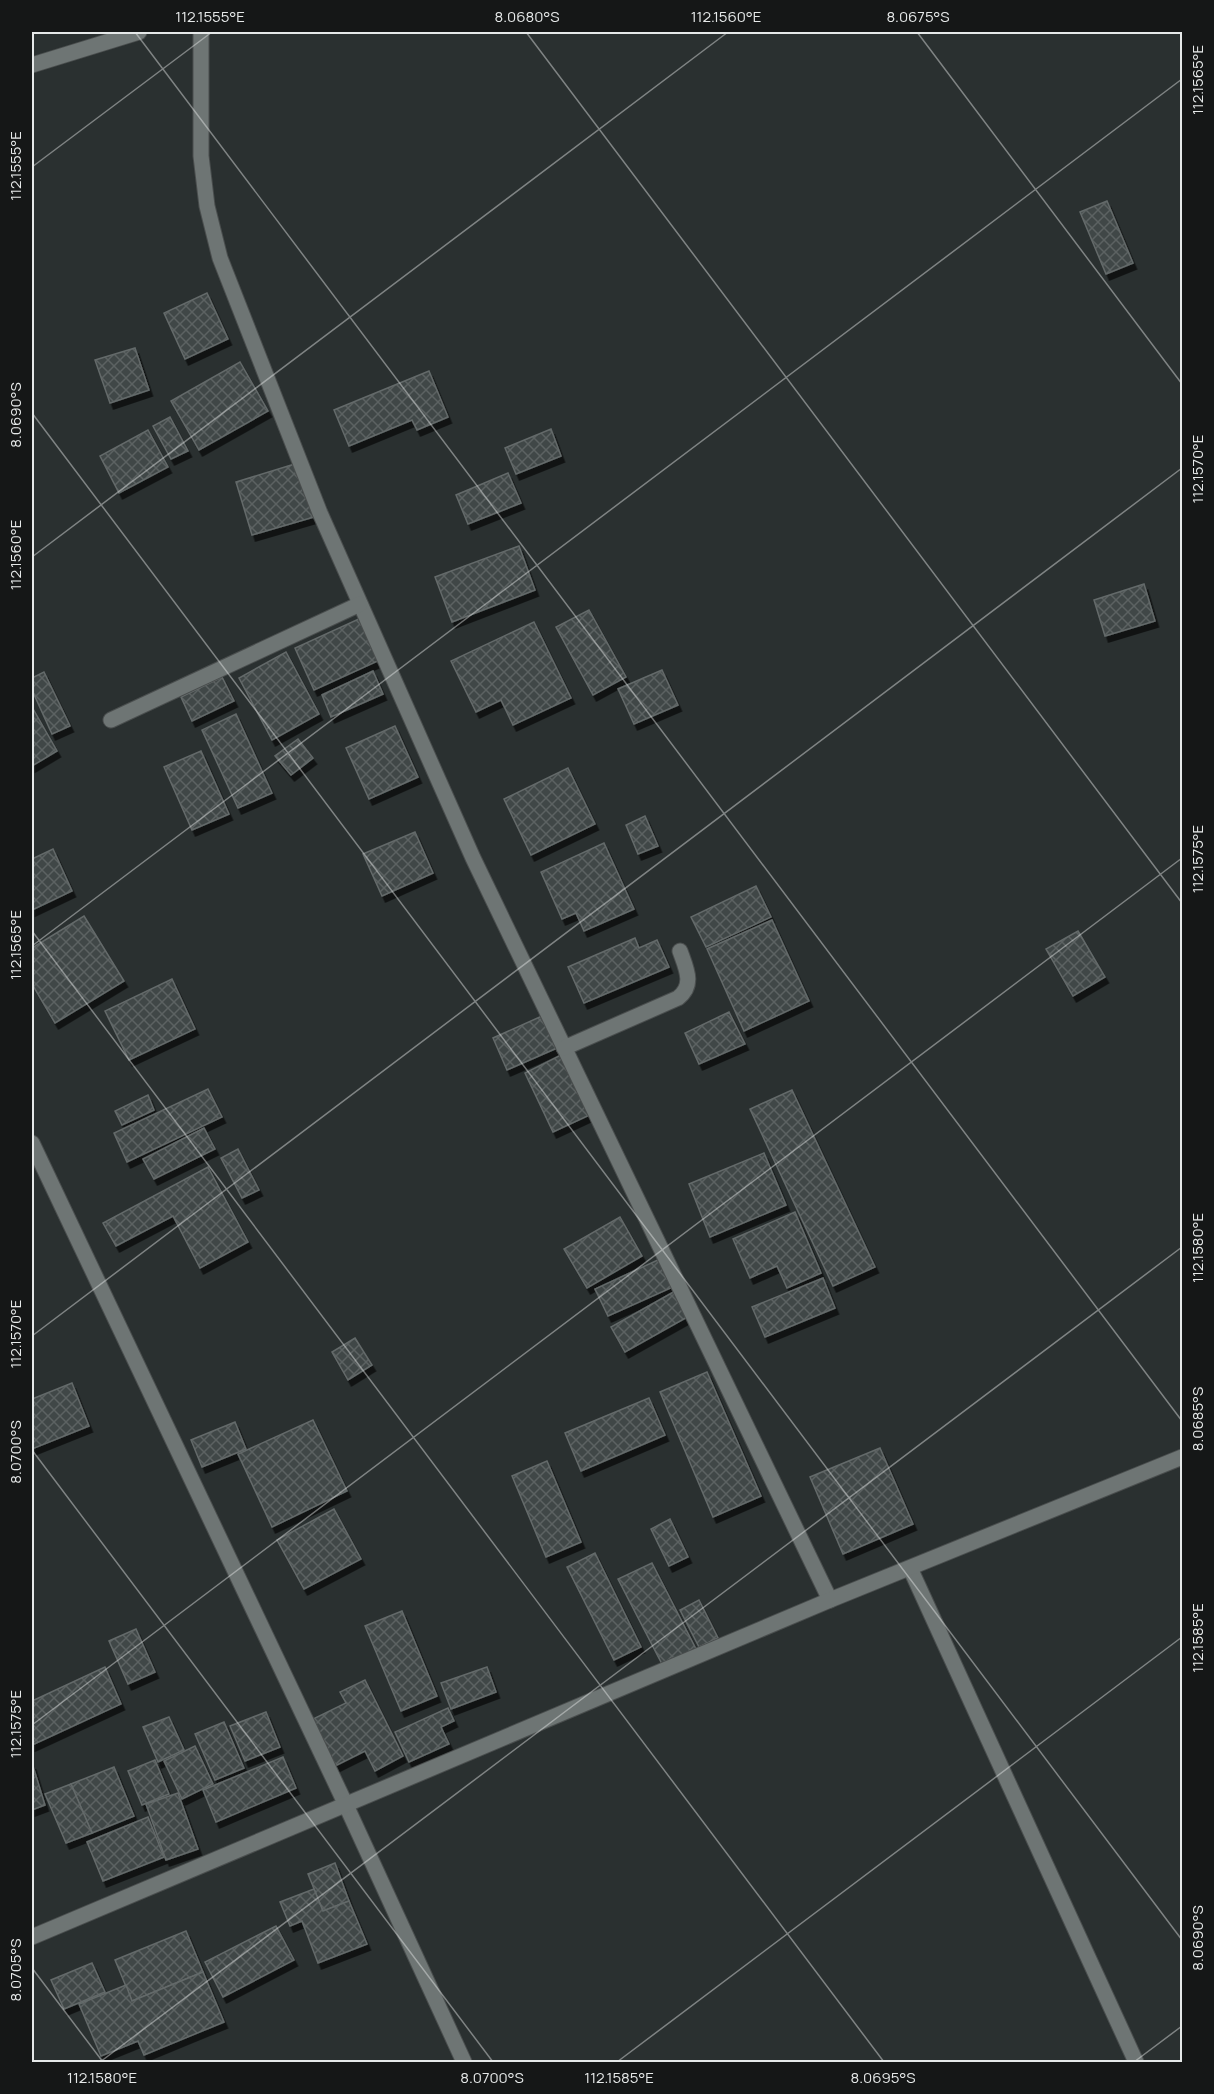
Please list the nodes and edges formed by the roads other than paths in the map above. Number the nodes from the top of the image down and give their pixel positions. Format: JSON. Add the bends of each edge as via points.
{"nodes":[{"id":1,"x":139,"y":32,"type":"edge"},
{"id":2,"x":201,"y":32,"type":"edge"},
{"id":3,"x":32,"y":65,"type":"edge"},
{"id":4,"x":360,"y":604,"type":"junction"},
{"id":5,"x":111,"y":720,"type":"dead end"},
{"id":6,"x":680,"y":951,"type":"dead end"},
{"id":7,"x":564,"y":1048,"type":"junction"},
{"id":8,"x":32,"y":1143,"type":"edge"},
{"id":9,"x":1182,"y":1457,"type":"edge"},
{"id":10,"x":910,"y":1568,"type":"junction"},
{"id":11,"x":830,"y":1600,"type":"junction"},
{"id":12,"x":345,"y":1803,"type":"junction"},
{"id":13,"x":32,"y":1936,"type":"edge"},
{"id":14,"x":464,"y":2062,"type":"edge"},
{"id":15,"x":1136,"y":2062,"type":"edge"}],
"edges":[{"from":1,"to":3,"type":"street"},
{"from":2,"to":4,"type":"street","via":[[201,156],[219,258]]},
{"from":4,"to":5,"type":"street"},
{"from":4,"to":7,"type":"street","via":[[473,858]]},
{"from":6,"to":7,"type":"street","via":[[688,975],[685,993]]},
{"from":7,"to":11,"type":"street"},
{"from":8,"to":12,"type":"street"},
{"from":9,"to":10,"type":"street"},
{"from":10,"to":11,"type":"street"},
{"from":10,"to":15,"type":"street"},
{"from":11,"to":12,"type":"street"},
{"from":12,"to":13,"type":"street"},
{"from":12,"to":14,"type":"street"}]}
